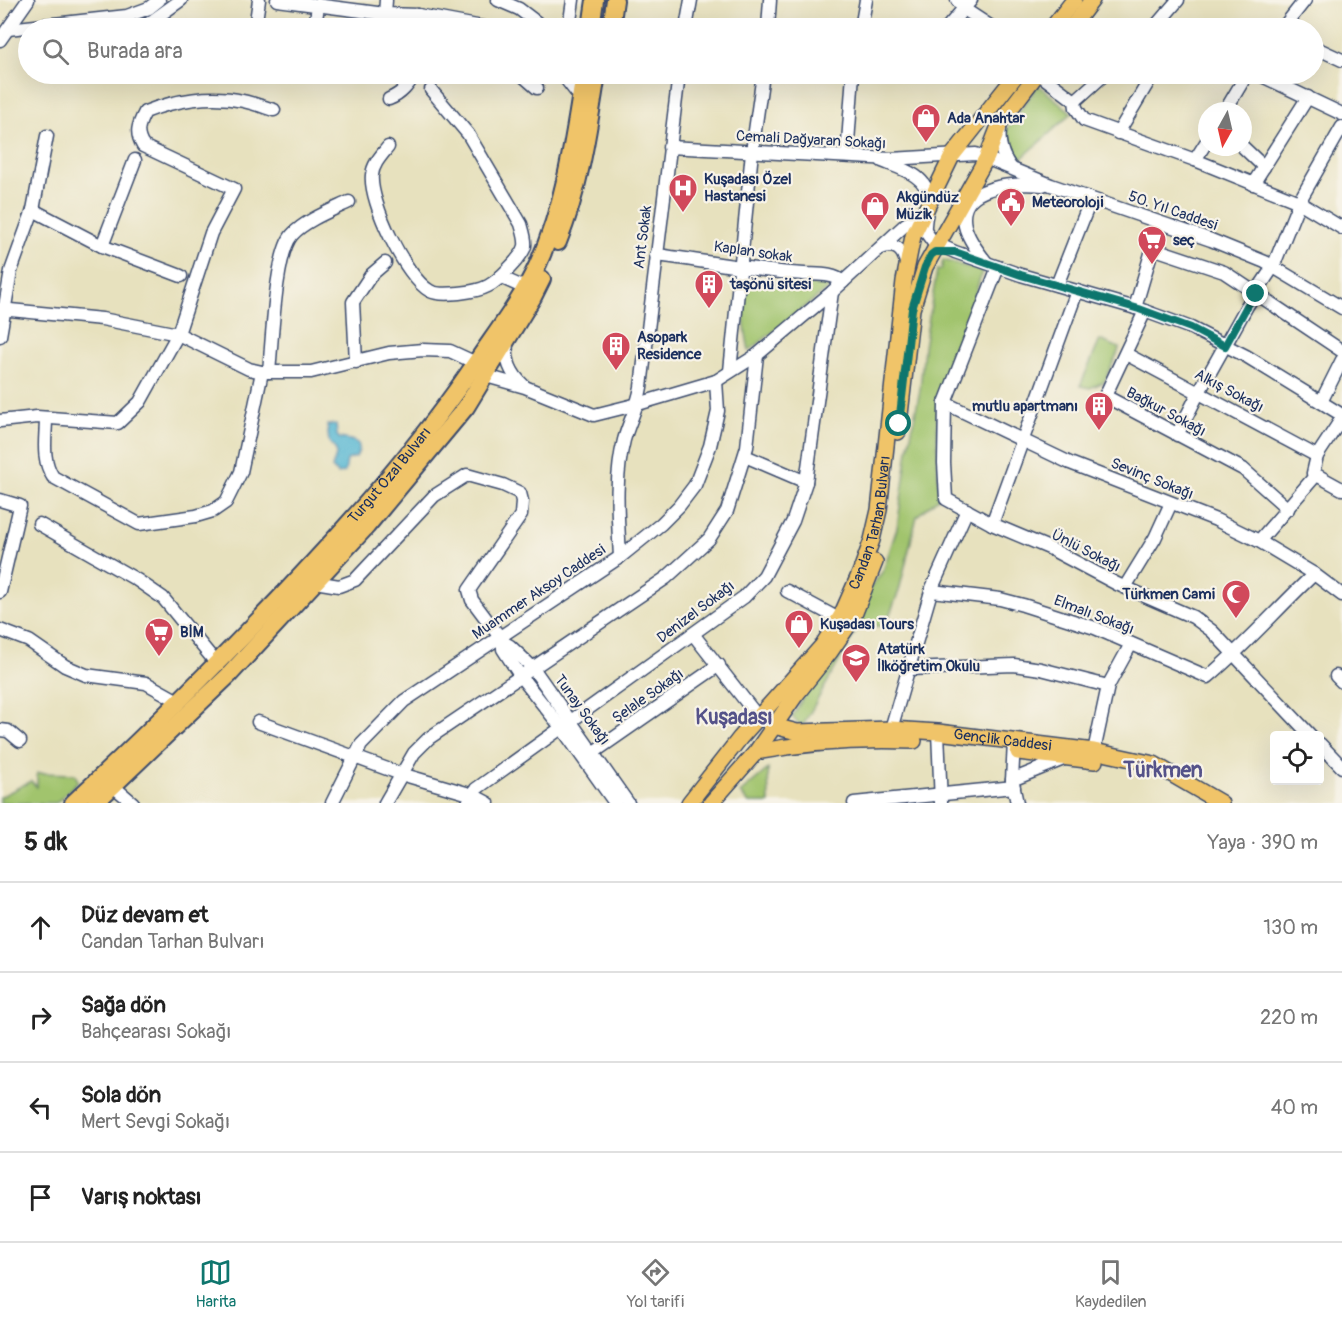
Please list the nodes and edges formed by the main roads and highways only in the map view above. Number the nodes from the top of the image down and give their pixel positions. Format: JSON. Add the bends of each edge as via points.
{"nodes":[{"id":1,"x":589,"y":0,"type":"edge"},
{"id":2,"x":595,"y":0,"type":"edge"},
{"id":3,"x":608,"y":0,"type":"edge"},
{"id":4,"x":615,"y":0,"type":"edge"},
{"id":5,"x":1074,"y":0,"type":"edge"},
{"id":6,"x":1092,"y":0,"type":"edge"},
{"id":7,"x":586,"y":18,"type":"edge"},
{"id":8,"x":592,"y":18,"type":"edge"},
{"id":9,"x":605,"y":18,"type":"edge"},
{"id":10,"x":612,"y":18,"type":"edge"},
{"id":11,"x":1060,"y":18,"type":"edge"},
{"id":12,"x":1078,"y":18,"type":"edge"},
{"id":13,"x":573,"y":84,"type":"edge"},
{"id":14,"x":583,"y":84,"type":"edge"},
{"id":15,"x":595,"y":84,"type":"edge"},
{"id":16,"x":601,"y":84,"type":"edge"},
{"id":17,"x":1009,"y":84,"type":"edge"},
{"id":18,"x":1030,"y":84,"type":"edge"},
{"id":19,"x":573,"y":148,"type":"junction"},
{"id":20,"x":572,"y":206,"type":"junction"},
{"id":21,"x":481,"y":369,"type":"junction"},
{"id":22,"x":774,"y":726,"type":"junction"},
{"id":23,"x":939,"y":737,"type":"junction"},
{"id":24,"x":1013,"y":746,"type":"junction"},
{"id":25,"x":756,"y":752,"type":"junction"},
{"id":26,"x":73,"y":803,"type":"edge"},
{"id":27,"x":95,"y":803,"type":"edge"},
{"id":28,"x":689,"y":803,"type":"edge"},
{"id":29,"x":711,"y":803,"type":"edge"},
{"id":30,"x":1200,"y":803,"type":"edge"},
{"id":31,"x":1221,"y":803,"type":"edge"}],
"edges":[{"from":1,"to":7,"type":"highway"},
{"from":2,"to":8,"type":"highway"},
{"from":3,"to":9,"type":"highway"},
{"from":4,"to":10,"type":"highway"},
{"from":5,"to":11,"type":"main road"},
{"from":6,"to":12,"type":"main road"},
{"from":13,"to":19,"type":"highway","via":[[576,92]]},
{"from":14,"to":19,"type":"highway","name":"Turgut Özal Bulvarı"},
{"from":15,"to":20,"type":"highway","name":"Turgut Özal Bulvarı"},
{"from":16,"to":20,"type":"highway","via":[[590,150]]},
{"from":17,"to":28,"type":"main road","name":"Candan Tarhan Bulvarı","via":[[952,156],[915,231],[906,263],[879,510],[872,540],[839,620],[822,646],[740,738]]},
{"from":18,"to":22,"type":"main road","name":"Candan Tarhan Bulvarı","via":[[1002,121],[987,157],[920,278],[912,309],[888,512],[877,556],[852,620]]},
{"from":19,"to":21,"type":"highway","name":"Turgut Özal Bulvarı","via":[[553,226]]},
{"from":20,"to":21,"type":"highway","name":"Turgut Özal Bulvarı","via":[[533,297],[507,341]]},
{"from":21,"to":26,"type":"highway","name":"Turgut Özal Bulvarı","via":[[356,515],[217,664]]},
{"from":21,"to":27,"type":"highway","name":"Turgut Özal Bulvarı","via":[[466,407],[368,526],[229,675]]},
{"from":22,"to":23,"type":"main road","name":"Gençlik Caddesi","via":[[797,732],[891,729]]},
{"from":22,"to":25,"type":"main road","name":"Candan Tarhan Bulvarı"},
{"from":23,"to":24,"type":"main road","name":"Gençlik Caddesi"},
{"from":23,"to":25,"type":"main road","name":"Gençlik Caddesi","via":[[796,744]]},
{"from":24,"to":30,"type":"main road","name":"Gençlik Caddesi","via":[[1151,774]]},
{"from":24,"to":31,"type":"main road","name":"Gençlik Caddesi","via":[[1094,751],[1154,764]]},
{"from":25,"to":29,"type":"main road","name":"Candan Tarhan Bulvarı"}]}
